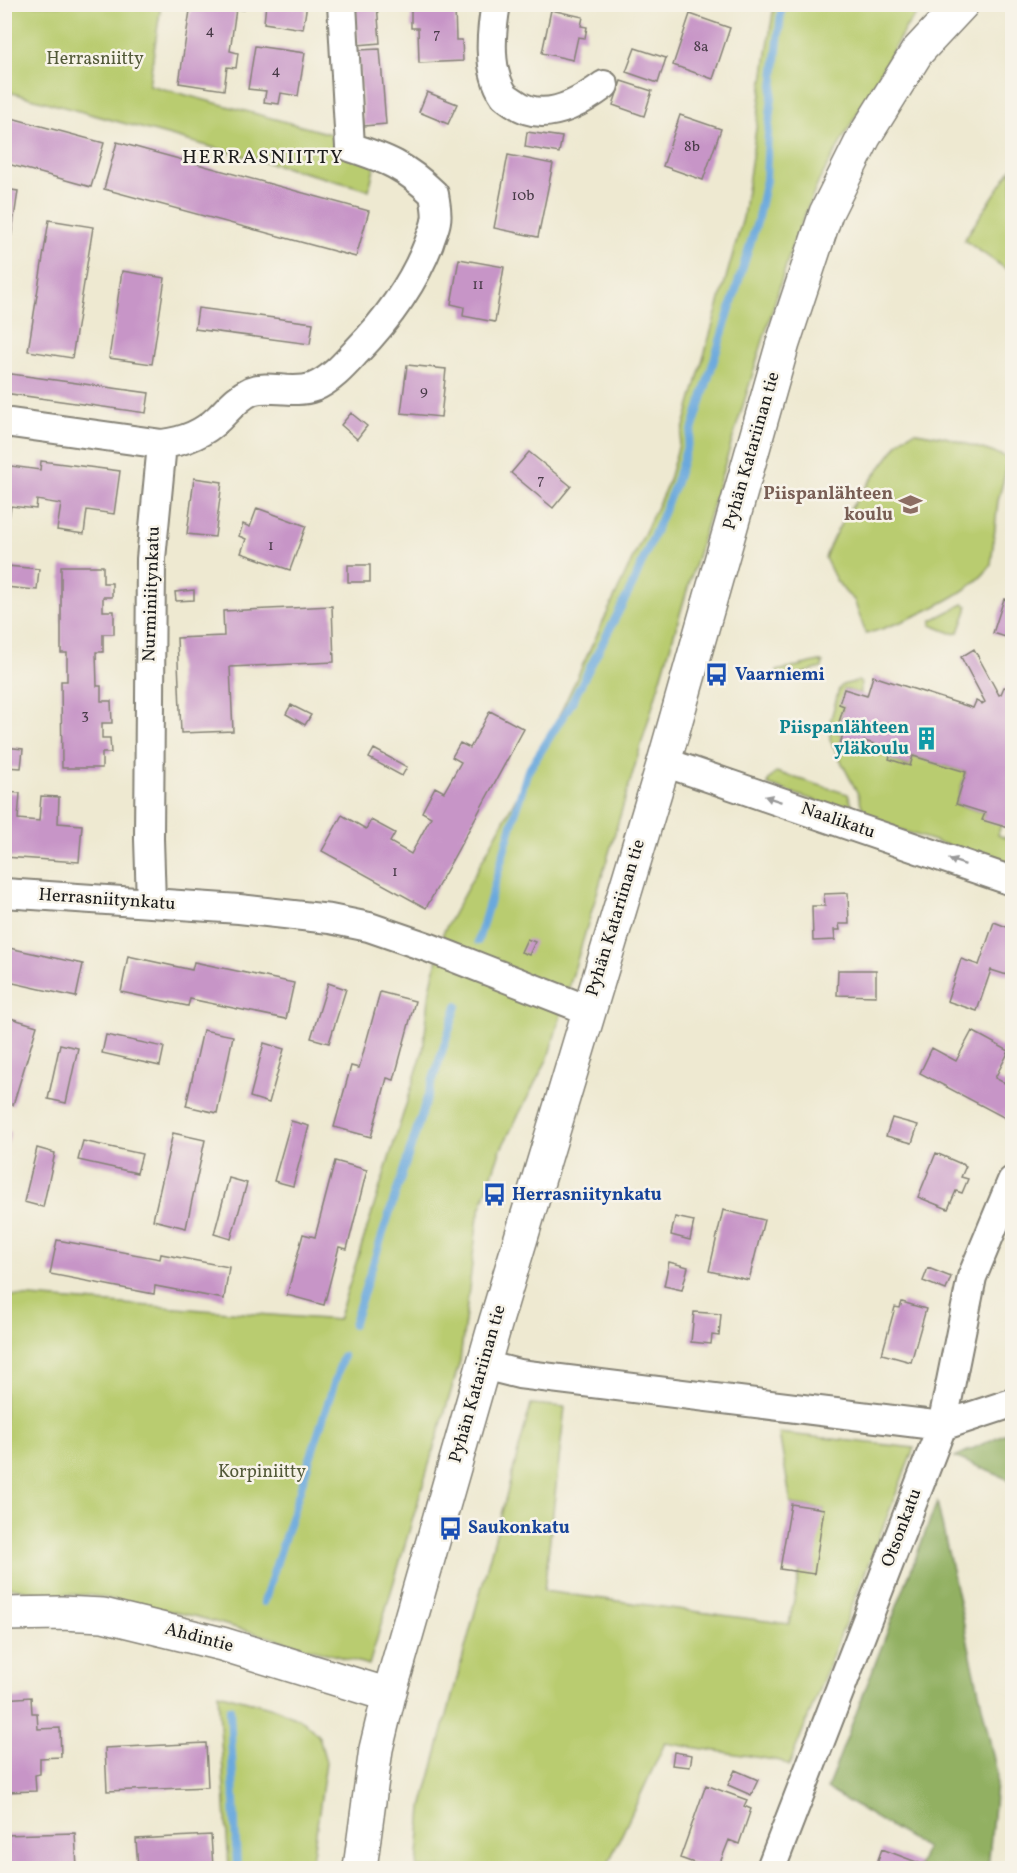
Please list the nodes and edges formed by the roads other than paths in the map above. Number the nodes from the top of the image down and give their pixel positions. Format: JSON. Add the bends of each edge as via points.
{"nodes":[{"id":1,"x":342,"y":4,"type":"edge"},
{"id":2,"x":496,"y":4,"type":"edge"},
{"id":3,"x":962,"y":4,"type":"edge"},
{"id":4,"x":603,"y":85,"type":"dead end"},
{"id":5,"x":4,"y":422,"type":"edge"},
{"id":6,"x":162,"y":444,"type":"junction"},
{"id":7,"x":664,"y":762,"type":"junction"},
{"id":8,"x":1012,"y":881,"type":"edge"},
{"id":9,"x":4,"y":893,"type":"edge"},
{"id":10,"x":151,"y":903,"type":"junction"},
{"id":11,"x":588,"y":1010,"type":"junction"},
{"id":12,"x":1012,"y":1181,"type":"edge"},
{"id":13,"x":483,"y":1365,"type":"junction"},
{"id":14,"x":1012,"y":1403,"type":"edge"},
{"id":15,"x":942,"y":1426,"type":"junction"},
{"id":16,"x":4,"y":1614,"type":"edge"},
{"id":17,"x":389,"y":1695,"type":"junction"},
{"id":18,"x":360,"y":1869,"type":"edge"},
{"id":19,"x":771,"y":1869,"type":"edge"}],
"edges":[{"from":1,"to":6,"type":"street","via":[[350,147],[416,175],[434,194],[437,220],[421,263],[379,328],[336,373],[315,387],[298,391],[251,391],[200,433],[183,442]]},
{"from":2,"to":4,"type":"street","via":[[492,50],[505,96],[522,108],[543,112],[567,107]]},
{"from":3,"to":7,"type":"street","name":"Pyhän Katariinan tie","via":[[917,52],[864,137],[826,213],[783,343]]},
{"from":5,"to":6,"type":"street"},
{"from":6,"to":10,"type":"street","name":"Nurminiitynkatu","via":[[151,559]]},
{"from":8,"to":7,"type":"street","name":"Naalikatu","one_way":true},
{"from":7,"to":11,"type":"street","name":"Pyhän Katariinan tie"},
{"from":9,"to":10,"type":"street","name":"Herrasniitynkatu"},
{"from":10,"to":11,"type":"street","name":"Herrasniitynkatu","via":[[298,914],[369,927]]},
{"from":11,"to":13,"type":"street","name":"Pyhän Katariinan tie"},
{"from":12,"to":15,"type":"street","name":"Otsonkatu","via":[[972,1277]]},
{"from":13,"to":15,"type":"street","via":[[519,1374]]},
{"from":13,"to":17,"type":"street","name":"Pyhän Katariinan tie"},
{"from":14,"to":15,"type":"street"},
{"from":15,"to":19,"type":"street","name":"Otsonkatu"},
{"from":16,"to":17,"type":"street","name":"Ahdintie","via":[[103,1615],[222,1644]]},
{"from":17,"to":18,"type":"street","name":"Pyhän Katariinan tie","via":[[376,1749]]}]}
